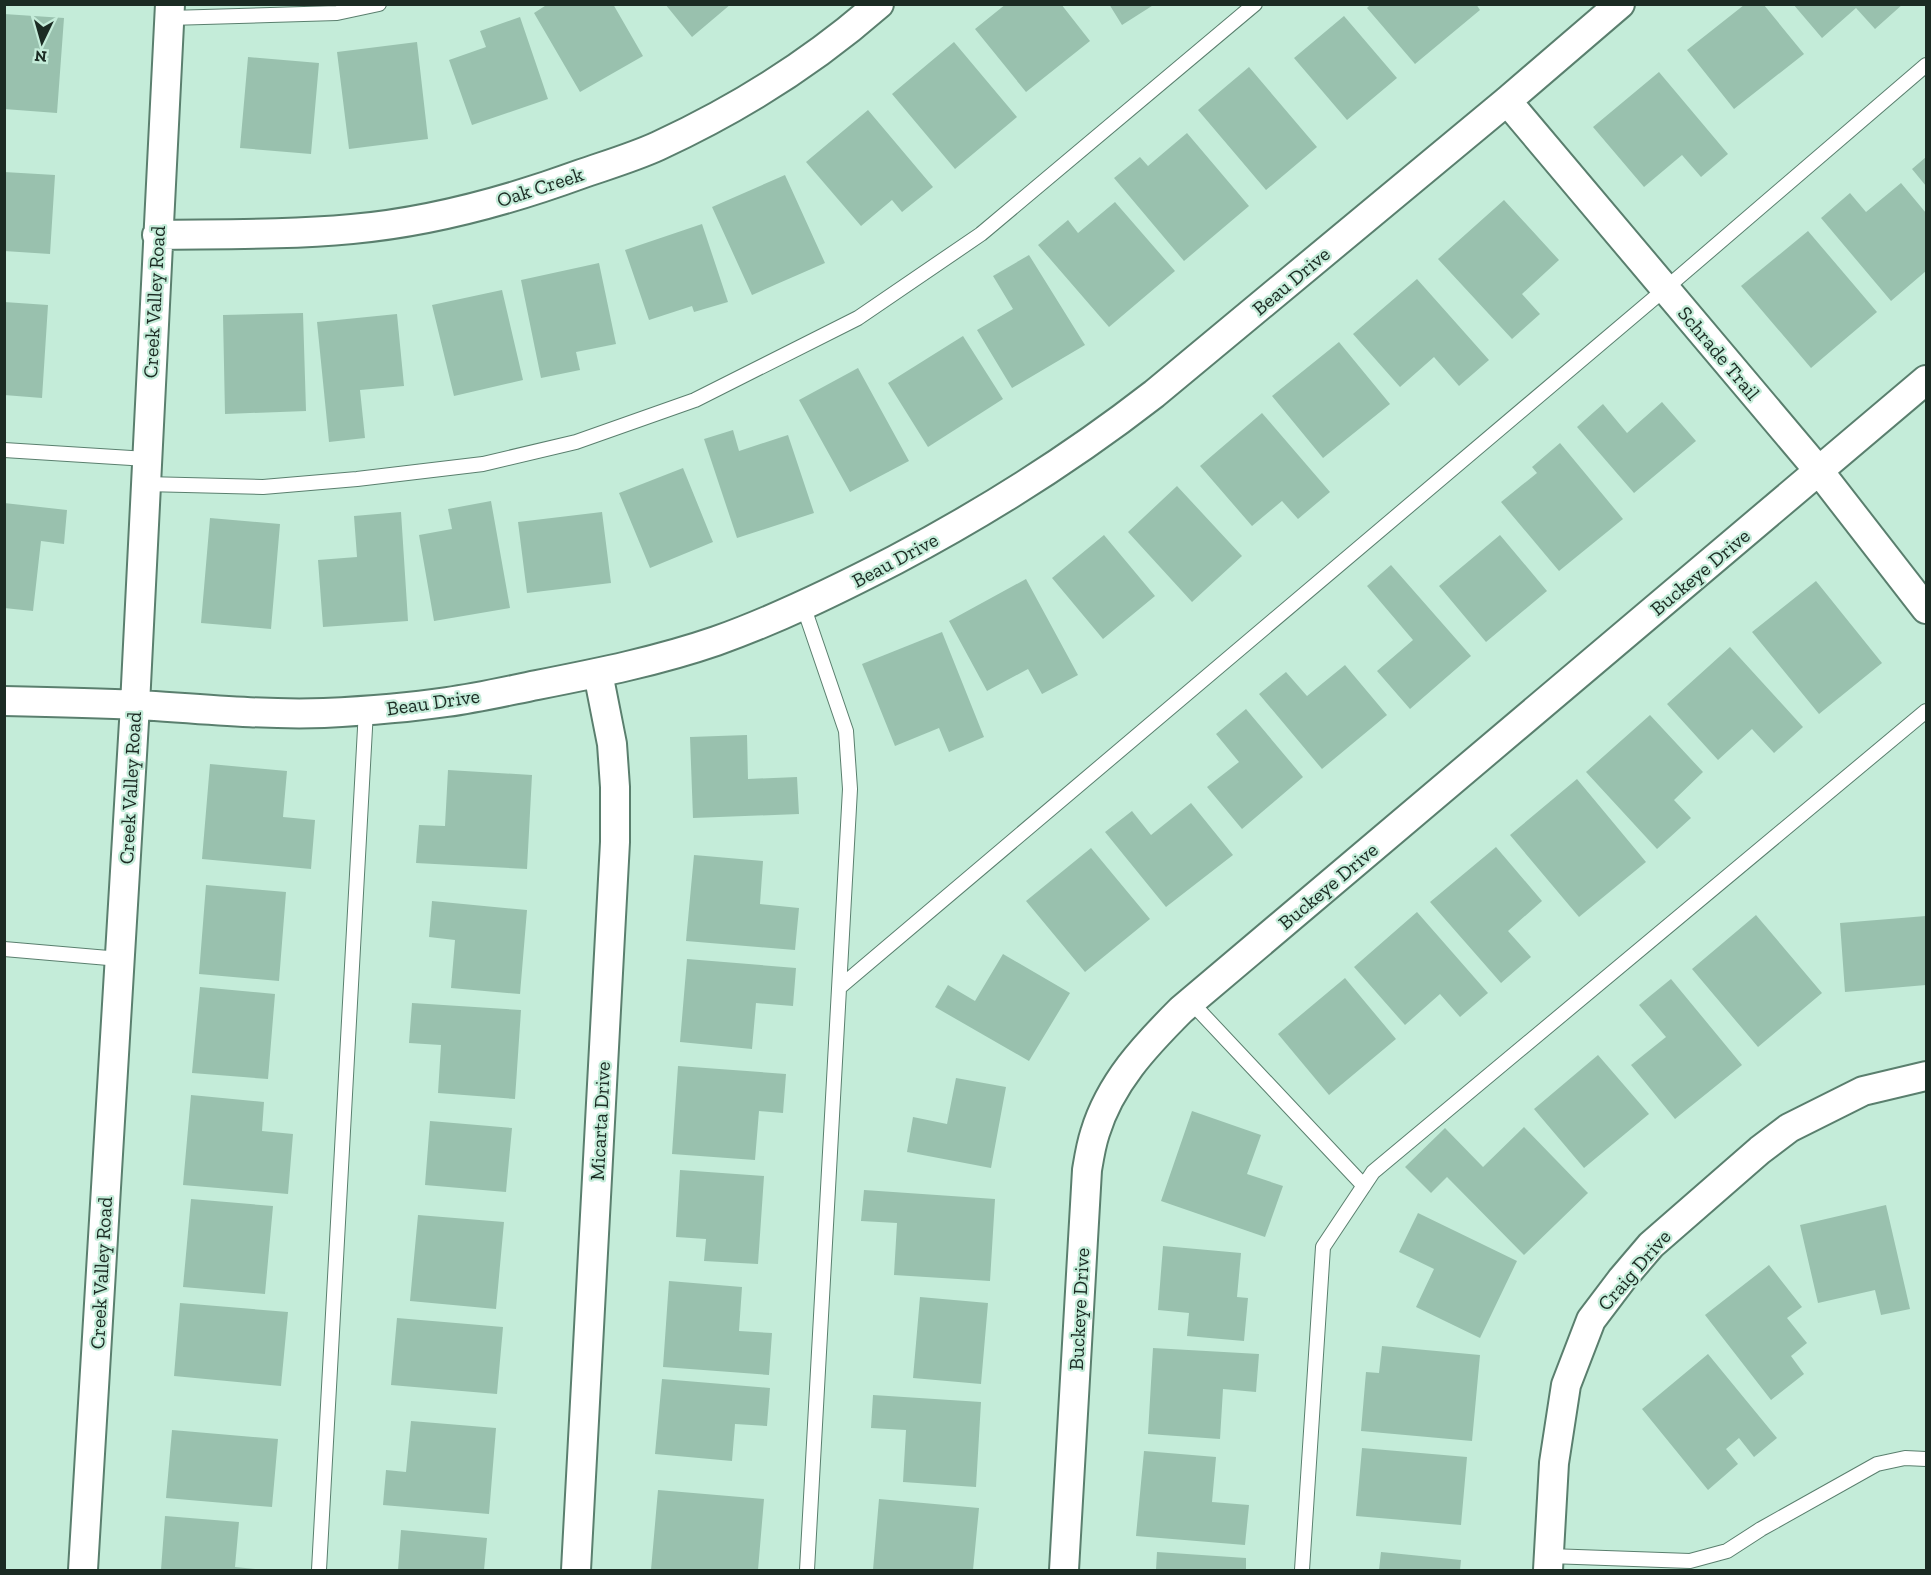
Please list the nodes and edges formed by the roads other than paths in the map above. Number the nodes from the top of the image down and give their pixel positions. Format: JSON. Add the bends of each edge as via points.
{"nodes":[{"id":1,"x":379,"y":4,"type":"edge"},
{"id":2,"x":879,"y":4,"type":"edge"},
{"id":3,"x":1255,"y":4,"type":"edge"},
{"id":4,"x":1620,"y":4,"type":"edge"},
{"id":5,"x":169,"y":11,"type":"edge"},
{"id":6,"x":1926,"y":65,"type":"edge"},
{"id":7,"x":1507,"y":101,"type":"junction"},
{"id":8,"x":157,"y":236,"type":"junction"},
{"id":9,"x":1665,"y":289,"type":"junction"},
{"id":10,"x":1926,"y":380,"type":"edge"},
{"id":11,"x":4,"y":450,"type":"edge"},
{"id":12,"x":146,"y":471,"type":"junction"},
{"id":13,"x":1819,"y":471,"type":"junction"},
{"id":14,"x":803,"y":605,"type":"junction"},
{"id":15,"x":1926,"y":609,"type":"edge"},
{"id":16,"x":598,"y":673,"type":"junction"},
{"id":17,"x":4,"y":701,"type":"edge"},
{"id":18,"x":135,"y":705,"type":"junction"},
{"id":19,"x":366,"y":710,"type":"junction"},
{"id":20,"x":1926,"y":711,"type":"edge"},
{"id":21,"x":4,"y":949,"type":"edge"},
{"id":22,"x":120,"y":959,"type":"junction"},
{"id":23,"x":840,"y":987,"type":"junction"},
{"id":24,"x":1191,"y":1002,"type":"junction"},
{"id":25,"x":1926,"y":1076,"type":"edge"},
{"id":26,"x":1365,"y":1186,"type":"junction"},
{"id":27,"x":1926,"y":1459,"type":"edge"},
{"id":28,"x":1548,"y":1563,"type":"edge"},
{"id":29,"x":83,"y":1570,"type":"edge"},
{"id":30,"x":320,"y":1570,"type":"edge"},
{"id":31,"x":576,"y":1570,"type":"edge"},
{"id":32,"x":807,"y":1570,"type":"edge"},
{"id":33,"x":1064,"y":1570,"type":"edge"},
{"id":34,"x":1302,"y":1570,"type":"edge"}],
"edges":[{"from":1,"to":5,"type":"lane","via":[[337,13]]},
{"from":2,"to":8,"type":"street","name":"Oak Creek","via":[[825,48],[721,114],[657,147],[531,192],[419,220],[353,229]]},
{"from":3,"to":12,"type":"lane","via":[[981,234],[858,318],[696,400],[576,442],[483,464],[263,487]]},
{"from":4,"to":7,"type":"street","name":"Beau Drive"},
{"from":5,"to":8,"type":"street","name":"Creek Valley Road"},
{"from":6,"to":9,"type":"lane"},
{"from":7,"to":9,"type":"street","name":"Schrade Trail"},
{"from":7,"to":14,"type":"street","name":"Beau Drive","via":[[1104,433],[929,542]]},
{"from":8,"to":12,"type":"street","name":"Creek Valley Road"},
{"from":9,"to":13,"type":"street","name":"Schrade Trail"},
{"from":9,"to":23,"type":"lane"},
{"from":10,"to":13,"type":"street","name":"Buckeye Drive"},
{"from":11,"to":12,"type":"lane"},
{"from":12,"to":18,"type":"street","name":"Creek Valley Road"},
{"from":13,"to":15,"type":"street","name":"Schrade Trail"},
{"from":13,"to":24,"type":"street","name":"Buckeye Drive"},
{"from":14,"to":16,"type":"street","name":"Beau Drive","via":[[717,640]]},
{"from":14,"to":23,"type":"lane","via":[[846,731],[850,789]]},
{"from":16,"to":19,"type":"street","name":"Beau Drive","via":[[448,702]]},
{"from":16,"to":31,"type":"street","name":"Micarta Drive","via":[[612,744],[615,842]]},
{"from":17,"to":18,"type":"street","name":"Beau Drive"},
{"from":18,"to":19,"type":"street","name":"Beau Drive","via":[[250,712]]},
{"from":18,"to":22,"type":"street","name":"Creek Valley Road"},
{"from":19,"to":30,"type":"lane"},
{"from":20,"to":26,"type":"lane","via":[[1382,1164]]},
{"from":21,"to":22,"type":"lane"},
{"from":22,"to":29,"type":"street","name":"Creek Valley Road"},
{"from":23,"to":32,"type":"lane"},
{"from":24,"to":26,"type":"lane"},
{"from":24,"to":33,"type":"street","name":"Buckeye Drive","via":[[1127,1069],[1107,1101],[1095,1133],[1087,1170]]},
{"from":25,"to":28,"type":"street","name":"Craig Drive","via":[[1863,1091],[1788,1128],[1651,1245],[1622,1279],[1591,1320],[1566,1385],[1554,1463]]},
{"from":26,"to":34,"type":"lane","via":[[1323,1247]]},
{"from":27,"to":28,"type":"lane","via":[[1905,1458],[1877,1464],[1727,1551],[1690,1562]]}]}
